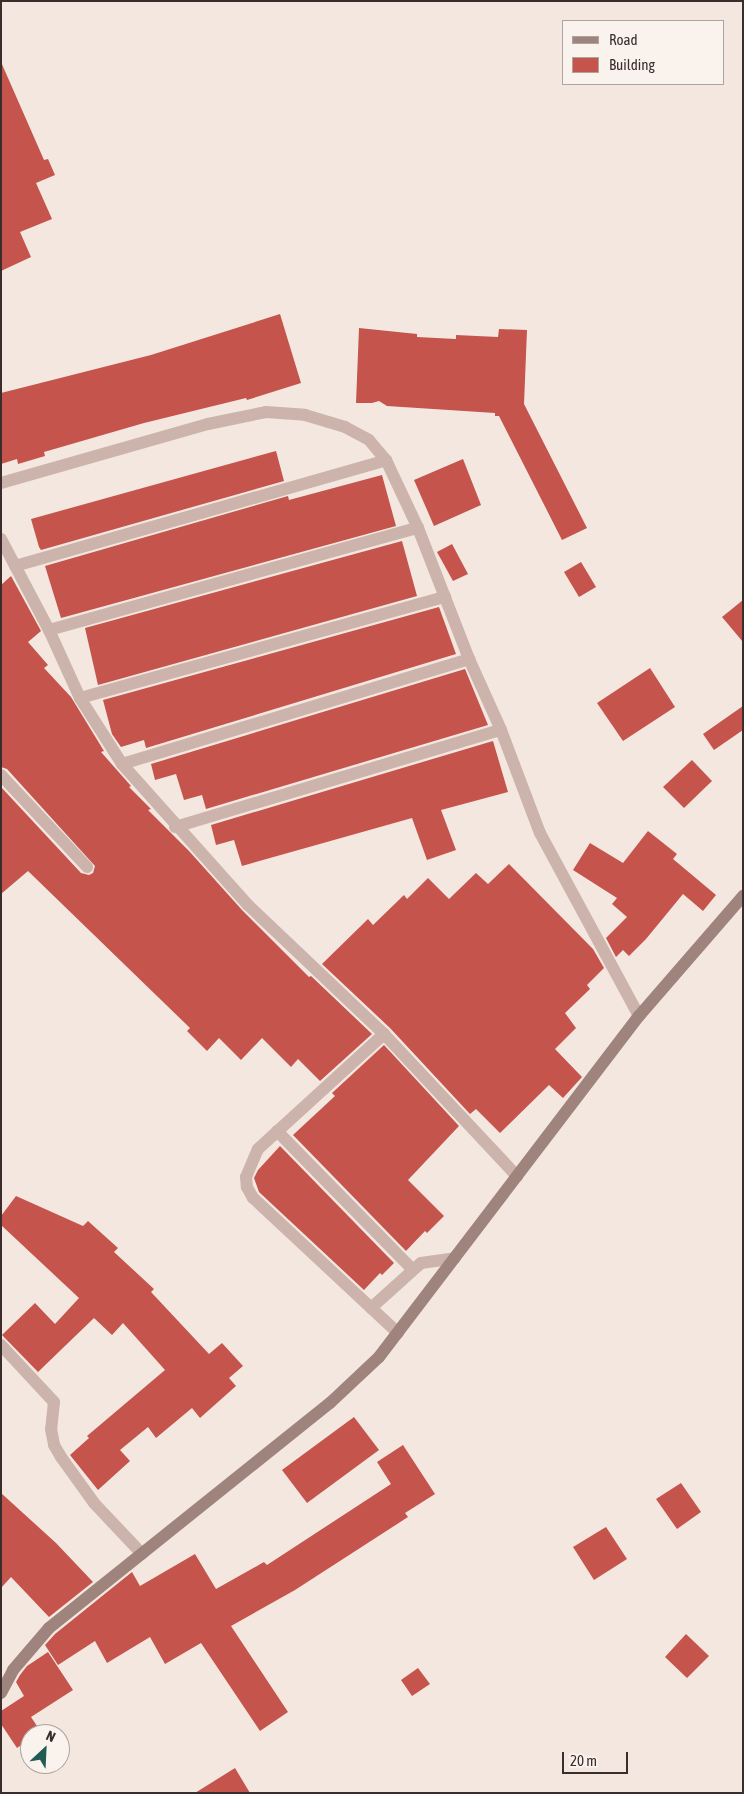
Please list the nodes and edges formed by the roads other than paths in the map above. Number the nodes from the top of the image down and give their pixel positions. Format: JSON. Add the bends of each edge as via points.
{"nodes":[{"id":1,"x":386,"y":460,"type":"junction"},
{"id":2,"x":1,"y":483,"type":"edge"},
{"id":3,"x":418,"y":528,"type":"junction"},
{"id":4,"x":1,"y":539,"type":"edge"},
{"id":5,"x":15,"y":566,"type":"junction"},
{"id":6,"x":445,"y":597,"type":"junction"},
{"id":7,"x":49,"y":630,"type":"junction"},
{"id":8,"x":469,"y":659,"type":"junction"},
{"id":9,"x":80,"y":698,"type":"junction"},
{"id":10,"x":501,"y":730,"type":"junction"},
{"id":11,"x":122,"y":764,"type":"junction"},
{"id":12,"x":1,"y":775,"type":"edge"},
{"id":13,"x":175,"y":827,"type":"junction"},
{"id":14,"x":87,"y":867,"type":"dead end"},
{"id":15,"x":743,"y":896,"type":"edge"},
{"id":16,"x":639,"y":1016,"type":"junction"},
{"id":17,"x":384,"y":1034,"type":"junction"},
{"id":18,"x":277,"y":1131,"type":"junction"},
{"id":19,"x":516,"y":1176,"type":"junction"},
{"id":20,"x":455,"y":1258,"type":"junction"},
{"id":21,"x":412,"y":1269,"type":"junction"},
{"id":22,"x":371,"y":1308,"type":"junction"},
{"id":23,"x":398,"y":1333,"type":"junction"},
{"id":24,"x":1,"y":1345,"type":"edge"},
{"id":25,"x":142,"y":1554,"type":"junction"},
{"id":26,"x":1,"y":1693,"type":"edge"}],
"edges":[{"from":1,"to":2,"type":"street","via":[[368,440],[345,427],[305,415],[266,412],[208,424]]},
{"from":1,"to":3,"type":"street"},
{"from":1,"to":5,"type":"street"},
{"from":3,"to":6,"type":"street"},
{"from":3,"to":7,"type":"street"},
{"from":4,"to":5,"type":"street"},
{"from":5,"to":7,"type":"street"},
{"from":6,"to":8,"type":"street"},
{"from":6,"to":9,"type":"street"},
{"from":7,"to":9,"type":"street"},
{"from":8,"to":10,"type":"street"},
{"from":8,"to":11,"type":"street"},
{"from":9,"to":11,"type":"street"},
{"from":10,"to":13,"type":"street"},
{"from":10,"to":16,"type":"street","via":[[540,832]]},
{"from":11,"to":13,"type":"street"},
{"from":12,"to":14,"type":"street"},
{"from":13,"to":17,"type":"street","via":[[248,905]]},
{"from":15,"to":16,"type":"street"},
{"from":16,"to":19,"type":"street"},
{"from":17,"to":18,"type":"street"},
{"from":17,"to":19,"type":"street"},
{"from":18,"to":21,"type":"street"},
{"from":18,"to":22,"type":"street","via":[[258,1149],[250,1163],[246,1177],[253,1198]]},
{"from":19,"to":20,"type":"street"},
{"from":20,"to":21,"type":"street","via":[[429,1260]]},
{"from":20,"to":23,"type":"street"},
{"from":21,"to":22,"type":"street"},
{"from":22,"to":23,"type":"street"},
{"from":23,"to":25,"type":"street","via":[[379,1357],[330,1403]]},
{"from":24,"to":25,"type":"street","via":[[54,1402],[51,1429],[54,1445],[61,1457],[94,1503]]},
{"from":25,"to":26,"type":"street","via":[[50,1628],[13,1670]]}]}
